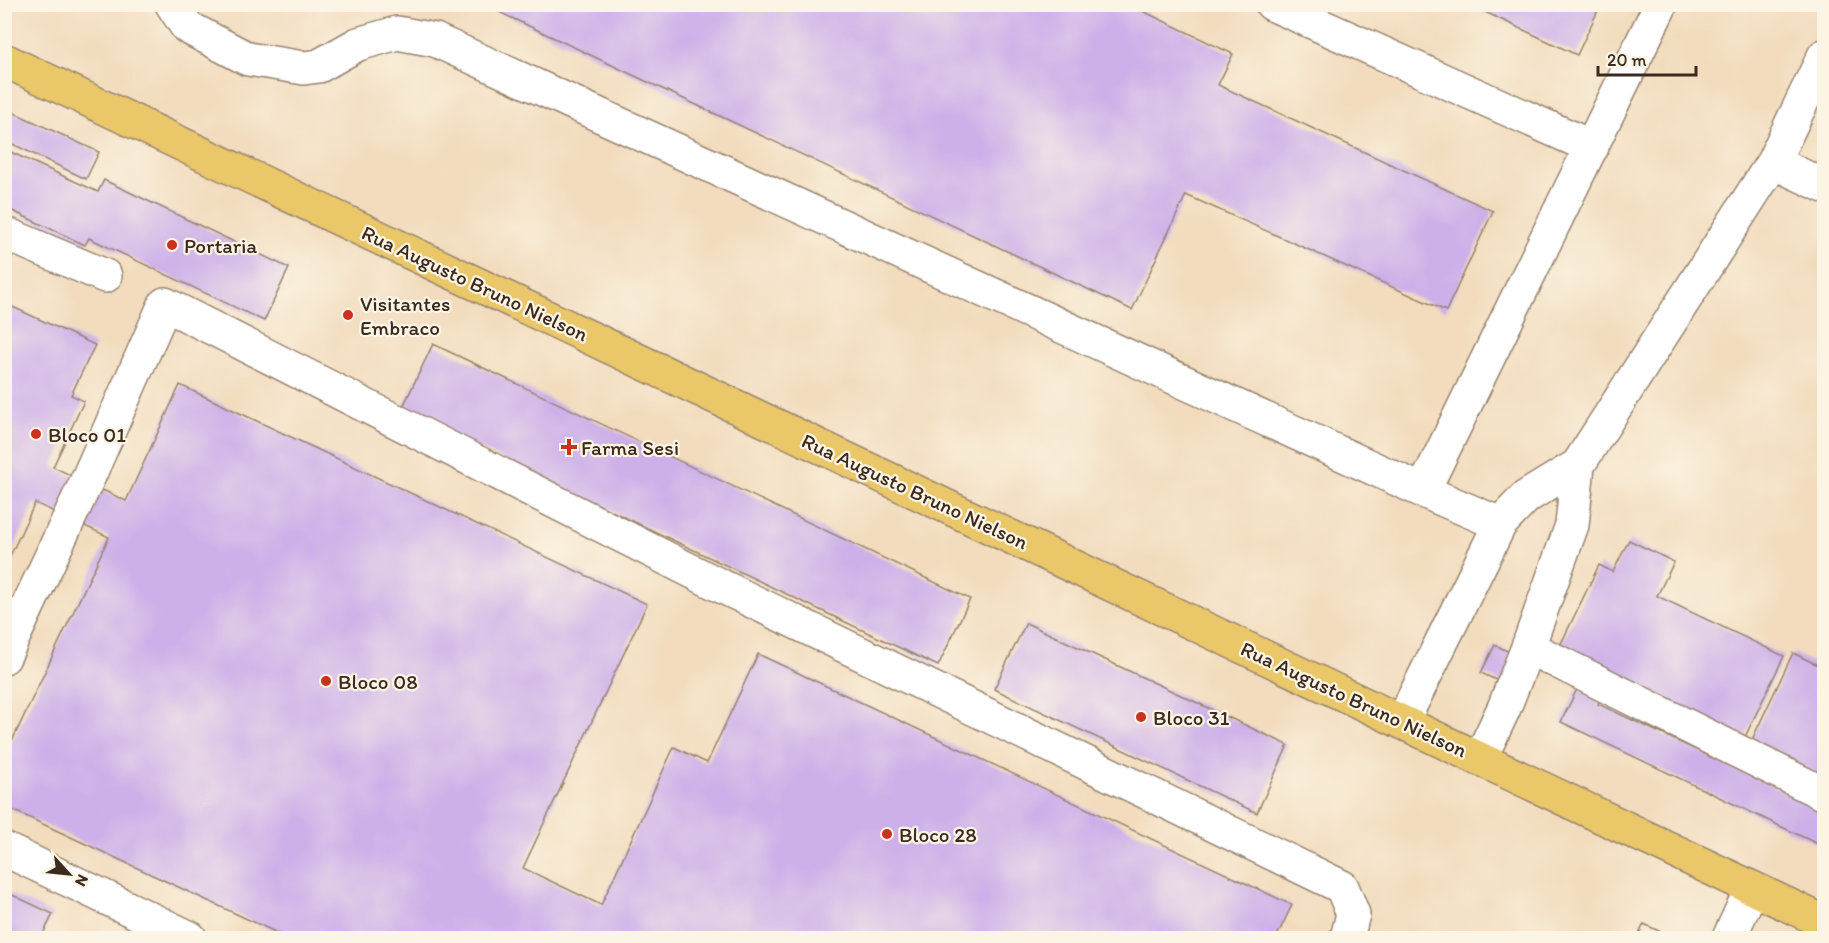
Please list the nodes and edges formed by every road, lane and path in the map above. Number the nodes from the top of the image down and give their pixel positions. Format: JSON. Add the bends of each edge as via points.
{"nodes":[{"id":1,"x":172,"y":4,"type":"edge"},
{"id":2,"x":1272,"y":4,"type":"edge"},
{"id":3,"x":1661,"y":4,"type":"edge"},
{"id":4,"x":1824,"y":56,"type":"edge"},
{"id":5,"x":4,"y":60,"type":"edge"},
{"id":6,"x":1592,"y":147,"type":"junction"},
{"id":7,"x":1773,"y":162,"type":"junction"},
{"id":8,"x":1824,"y":186,"type":"edge"},
{"id":9,"x":4,"y":233,"type":"edge"},
{"id":10,"x":105,"y":276,"type":"dead end"},
{"id":11,"x":1578,"y":465,"type":"junction"},
{"id":12,"x":1423,"y":491,"type":"junction"},
{"id":13,"x":1500,"y":524,"type":"junction"},
{"id":14,"x":1528,"y":647,"type":"junction"},
{"id":15,"x":4,"y":657,"type":"edge"},
{"id":16,"x":1402,"y":722,"type":"junction"},
{"id":17,"x":1480,"y":759,"type":"junction"},
{"id":18,"x":1824,"y":794,"type":"edge"},
{"id":19,"x":4,"y":849,"type":"edge"},
{"id":20,"x":1752,"y":888,"type":"junction"},
{"id":21,"x":1824,"y":922,"type":"edge"},
{"id":22,"x":190,"y":939,"type":"edge"},
{"id":23,"x":1347,"y":939,"type":"edge"},
{"id":24,"x":1730,"y":939,"type":"edge"}],
"edges":[{"from":1,"to":12,"type":"lane","via":[[187,27],[248,59],[304,68],[319,66],[358,44],[397,33],[435,40]]},
{"from":2,"to":6,"type":"lane"},
{"from":3,"to":6,"type":"lane"},
{"from":4,"to":7,"type":"lane"},
{"from":5,"to":16,"type":"main road","name":"Rua Augusto Bruno Nielson"},
{"from":6,"to":12,"type":"lane"},
{"from":7,"to":8,"type":"lane"},
{"from":7,"to":11,"type":"lane"},
{"from":9,"to":10,"type":"lane"},
{"from":11,"to":13,"type":"lane","via":[[1526,497]]},
{"from":11,"to":14,"type":"lane","via":[[1572,525]]},
{"from":12,"to":13,"type":"lane"},
{"from":13,"to":16,"type":"lane"},
{"from":14,"to":17,"type":"lane"},
{"from":14,"to":18,"type":"lane"},
{"from":15,"to":23,"type":"lane","via":[[165,304],[715,583],[1342,887],[1353,914]]},
{"from":16,"to":17,"type":"main road","name":"Rua Augusto Bruno Nielson"},
{"from":17,"to":20,"type":"main road","name":"Rua Augusto Bruno Nielson"},
{"from":19,"to":22,"type":"lane"},
{"from":20,"to":21,"type":"main road","name":"Rua Augusto Bruno Nielson"},
{"from":20,"to":24,"type":"lane"}]}
